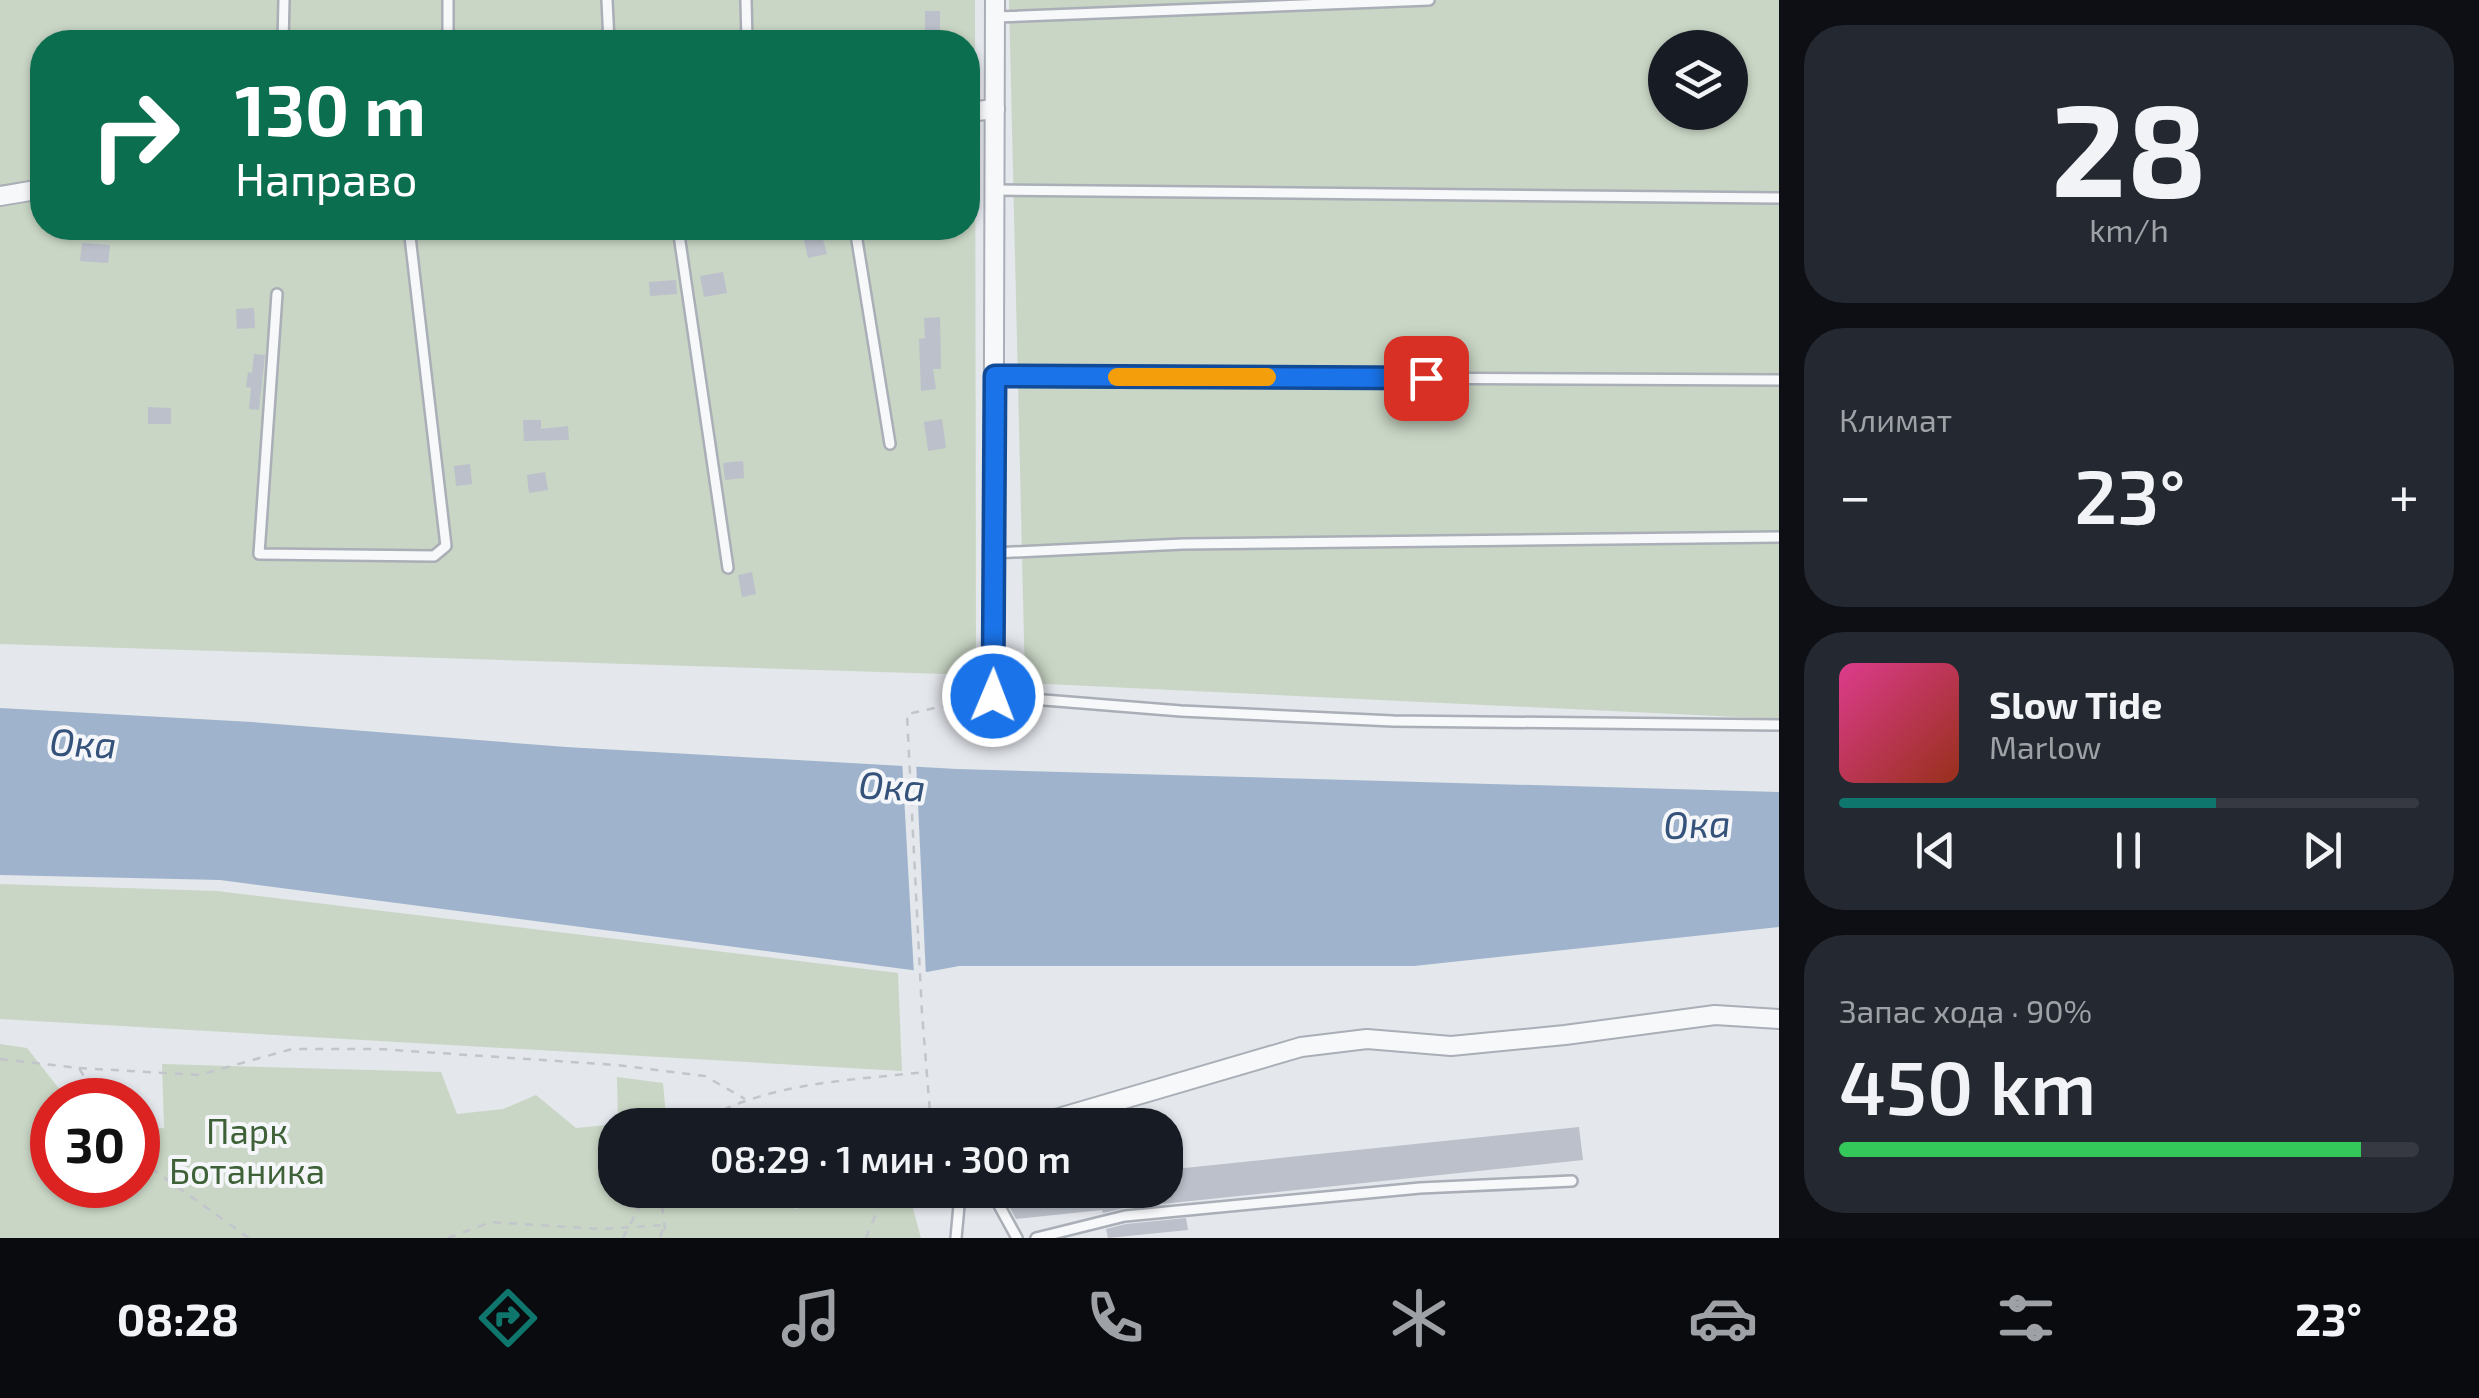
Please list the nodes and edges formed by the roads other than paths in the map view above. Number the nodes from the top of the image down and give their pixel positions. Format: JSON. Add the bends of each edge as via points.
{"nodes":[{"id":1,"x":284,"y":0,"type":"edge"},
{"id":2,"x":448,"y":0,"type":"edge"},
{"id":3,"x":607,"y":0,"type":"edge"},
{"id":4,"x":746,"y":0,"type":"edge"},
{"id":5,"x":1429,"y":0,"type":"edge"},
{"id":6,"x":996,"y":9,"type":"edge"},
{"id":7,"x":283,"y":30,"type":"edge"},
{"id":8,"x":448,"y":30,"type":"edge"},
{"id":9,"x":608,"y":30,"type":"edge"},
{"id":10,"x":747,"y":30,"type":"edge"},
{"id":11,"x":995,"y":109,"type":"junction"},
{"id":12,"x":980,"y":111,"type":"edge"},
{"id":13,"x":996,"y":190,"type":"junction"},
{"id":14,"x":30,"y":191,"type":"edge"},
{"id":15,"x":0,"y":196,"type":"edge"},
{"id":16,"x":1779,"y":198,"type":"edge"},
{"id":17,"x":409,"y":240,"type":"edge"},
{"id":18,"x":680,"y":240,"type":"edge"},
{"id":19,"x":857,"y":240,"type":"edge"},
{"id":20,"x":277,"y":294,"type":"dead end"},
{"id":21,"x":995,"y":376,"type":"junction"},
{"id":22,"x":1779,"y":380,"type":"edge"},
{"id":23,"x":890,"y":444,"type":"dead end"},
{"id":24,"x":1779,"y":537,"type":"edge"},
{"id":25,"x":994,"y":553,"type":"junction"},
{"id":26,"x":728,"y":568,"type":"dead end"},
{"id":27,"x":993,"y":696,"type":"joint"},
{"id":28,"x":1779,"y":724,"type":"edge"},
{"id":29,"x":1779,"y":1019,"type":"edge"},
{"id":30,"x":1091,"y":1108,"type":"edge"},
{"id":31,"x":1572,"y":1181,"type":"dead end"},
{"id":32,"x":959,"y":1208,"type":"edge"},
{"id":33,"x":1001,"y":1208,"type":"edge"},
{"id":34,"x":956,"y":1238,"type":"edge"},
{"id":35,"x":1018,"y":1238,"type":"edge"},
{"id":36,"x":1036,"y":1238,"type":"edge"}],
"edges":[{"from":1,"to":7,"type":"lane"},
{"from":2,"to":8,"type":"lane"},
{"from":3,"to":9,"type":"lane"},
{"from":4,"to":10,"type":"lane"},
{"from":5,"to":6,"type":"lane"},
{"from":6,"to":11,"type":"street"},
{"from":11,"to":12,"type":"street"},
{"from":11,"to":13,"type":"street"},
{"from":13,"to":16,"type":"lane"},
{"from":13,"to":21,"type":"street"},
{"from":14,"to":15,"type":"street"},
{"from":17,"to":20,"type":"lane","via":[[446,546],[434,556],[259,554]]},
{"from":18,"to":26,"type":"lane"},
{"from":19,"to":23,"type":"lane"},
{"from":21,"to":22,"type":"lane"},
{"from":21,"to":25,"type":"street"},
{"from":24,"to":25,"type":"lane","via":[[1183,544]]},
{"from":25,"to":27,"type":"street"},
{"from":27,"to":28,"type":"lane","via":[[1393,721]]},
{"from":29,"to":30,"type":"street","via":[[1714,1015],[1451,1046],[1367,1039],[1301,1046]]},
{"from":31,"to":36,"type":"lane","via":[[1125,1216]]},
{"from":32,"to":34,"type":"lane"},
{"from":33,"to":35,"type":"lane"}]}
